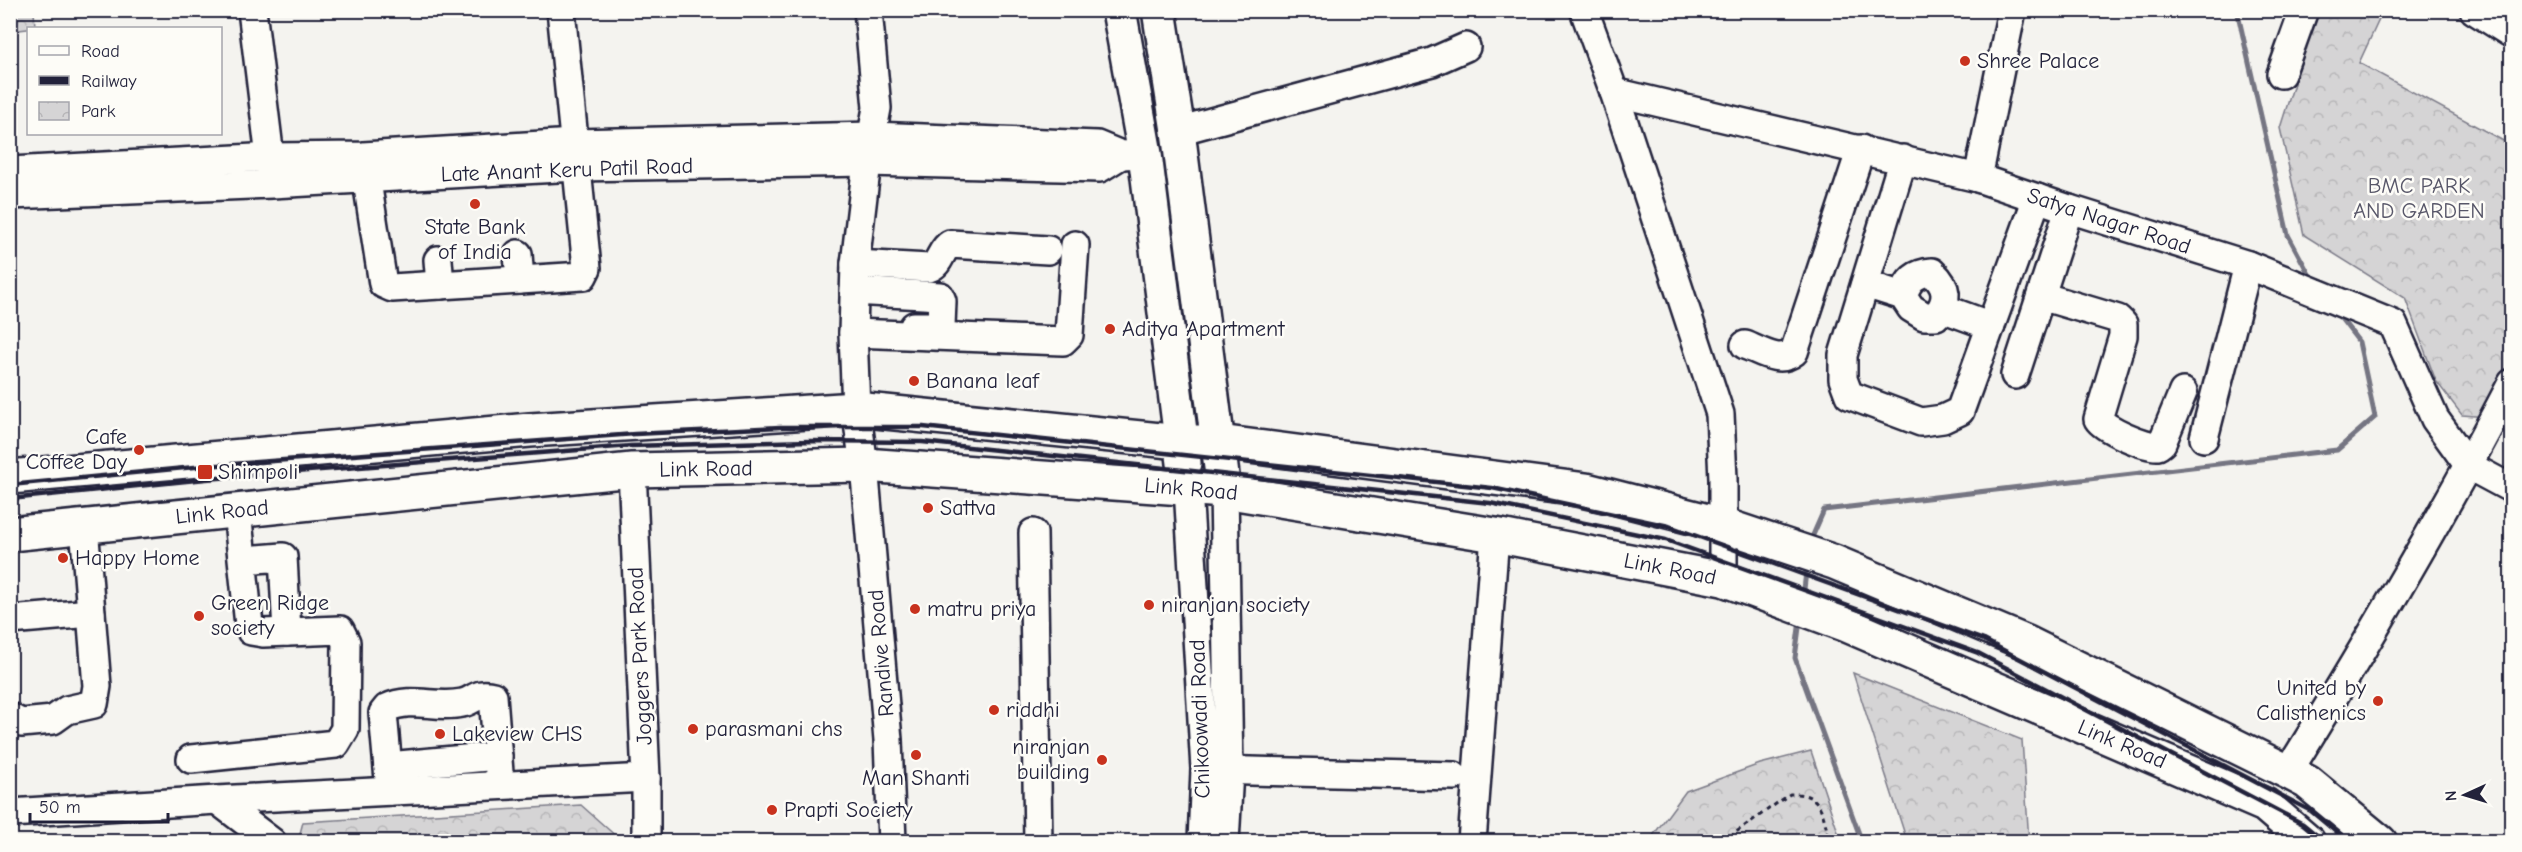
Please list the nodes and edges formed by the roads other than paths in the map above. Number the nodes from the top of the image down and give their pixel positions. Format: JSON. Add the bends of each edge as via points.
{"nodes":[{"id":1,"x":252,"y":10,"type":"edge"},
{"id":2,"x":561,"y":10,"type":"edge"},
{"id":3,"x":868,"y":10,"type":"edge"},
{"id":4,"x":1119,"y":10,"type":"edge"},
{"id":5,"x":1160,"y":10,"type":"edge"},
{"id":6,"x":1584,"y":10,"type":"edge"},
{"id":7,"x":2012,"y":10,"type":"edge"},
{"id":8,"x":2304,"y":10,"type":"edge"},
{"id":9,"x":2474,"y":10,"type":"edge"},
{"id":10,"x":2511,"y":34,"type":"edge"},
{"id":11,"x":1466,"y":47,"type":"dead end"},
{"id":12,"x":2281,"y":74,"type":"dead end"},
{"id":13,"x":1614,"y":92,"type":"junction"},
{"id":14,"x":1178,"y":131,"type":"junction"},
{"id":15,"x":870,"y":149,"type":"junction"},
{"id":16,"x":1861,"y":149,"type":"junction"},
{"id":17,"x":575,"y":155,"type":"junction"},
{"id":18,"x":1133,"y":155,"type":"junction"},
{"id":19,"x":271,"y":157,"type":"junction"},
{"id":20,"x":1903,"y":159,"type":"junction"},
{"id":21,"x":365,"y":167,"type":"junction"},
{"id":22,"x":10,"y":171,"type":"edge"},
{"id":23,"x":1978,"y":178,"type":"junction"},
{"id":24,"x":63,"y":180,"type":"junction"},
{"id":25,"x":272,"y":184,"type":"junction"},
{"id":26,"x":10,"y":195,"type":"edge"},
{"id":27,"x":2037,"y":198,"type":"junction"},
{"id":28,"x":2069,"y":209,"type":"junction"},
{"id":29,"x":1075,"y":245,"type":"dead end"},
{"id":30,"x":1048,"y":250,"type":"dead end"},
{"id":31,"x":518,"y":254,"type":"dead end"},
{"id":32,"x":855,"y":264,"type":"junction"},
{"id":33,"x":2248,"y":265,"type":"junction"},
{"id":34,"x":520,"y":280,"type":"junction"},
{"id":35,"x":1865,"y":284,"type":"junction"},
{"id":36,"x":854,"y":291,"type":"junction"},
{"id":37,"x":1903,"y":296,"type":"junction"},
{"id":38,"x":2041,"y":296,"type":"junction"},
{"id":39,"x":1942,"y":308,"type":"junction"},
{"id":40,"x":1991,"y":326,"type":"junction"},
{"id":41,"x":853,"y":327,"type":"junction"},
{"id":42,"x":1745,"y":345,"type":"dead end"},
{"id":43,"x":2015,"y":375,"type":"dead end"},
{"id":44,"x":2511,"y":383,"type":"edge"},
{"id":45,"x":2183,"y":392,"type":"dead end"},
{"id":46,"x":1214,"y":400,"type":"junction"},
{"id":47,"x":1175,"y":401,"type":"junction"},
{"id":48,"x":856,"y":409,"type":"junction"},
{"id":49,"x":2204,"y":438,"type":"dead end"},
{"id":50,"x":1180,"y":442,"type":"junction"},
{"id":51,"x":1219,"y":442,"type":"junction"},
{"id":52,"x":864,"y":465,"type":"junction"},
{"id":53,"x":2469,"y":466,"type":"junction"},
{"id":54,"x":632,"y":470,"type":"junction"},
{"id":55,"x":10,"y":477,"type":"edge"},
{"id":56,"x":1188,"y":488,"type":"junction"},
{"id":57,"x":2511,"y":489,"type":"edge"},
{"id":58,"x":1224,"y":491,"type":"junction"},
{"id":59,"x":237,"y":511,"type":"junction"},
{"id":60,"x":1723,"y":525,"type":"junction"},
{"id":61,"x":84,"y":526,"type":"junction"},
{"id":62,"x":1033,"y":533,"type":"dead end"},
{"id":63,"x":10,"y":534,"type":"edge"},
{"id":64,"x":1495,"y":535,"type":"junction"},
{"id":65,"x":243,"y":560,"type":"junction"},
{"id":66,"x":1723,"y":579,"type":"junction"},
{"id":67,"x":91,"y":613,"type":"junction"},
{"id":68,"x":10,"y":620,"type":"edge"},
{"id":69,"x":287,"y":632,"type":"junction"},
{"id":70,"x":10,"y":717,"type":"edge"},
{"id":71,"x":498,"y":756,"type":"junction"},
{"id":72,"x":191,"y":759,"type":"dead end"},
{"id":73,"x":1217,"y":770,"type":"junction"},
{"id":74,"x":2288,"y":772,"type":"junction"},
{"id":75,"x":1454,"y":776,"type":"dead end"},
{"id":76,"x":389,"y":778,"type":"junction"},
{"id":77,"x":646,"y":778,"type":"junction"},
{"id":78,"x":500,"y":785,"type":"junction"},
{"id":79,"x":217,"y":800,"type":"junction"},
{"id":80,"x":10,"y":813,"type":"edge"},
{"id":81,"x":255,"y":837,"type":"edge"},
{"id":82,"x":646,"y":842,"type":"edge"},
{"id":83,"x":892,"y":842,"type":"edge"},
{"id":84,"x":1038,"y":842,"type":"edge"},
{"id":85,"x":1202,"y":842,"type":"edge"},
{"id":86,"x":1225,"y":842,"type":"edge"},
{"id":87,"x":1472,"y":842,"type":"edge"},
{"id":88,"x":2308,"y":842,"type":"edge"},
{"id":89,"x":2380,"y":842,"type":"edge"}],
"edges":[{"from":1,"to":19,"type":"street"},
{"from":2,"to":17,"type":"street"},
{"from":3,"to":15,"type":"street","name":"Randive Road","via":[[877,108]]},
{"from":4,"to":18,"type":"main road"},
{"from":5,"to":14,"type":"main road"},
{"from":6,"to":13,"type":"street"},
{"from":7,"to":23,"type":"street"},
{"from":8,"to":12,"type":"street"},
{"from":9,"to":10,"type":"street"},
{"from":11,"to":14,"type":"street","via":[[1431,62]]},
{"from":13,"to":16,"type":"street","name":"Satya Nagar Road"},
{"from":13,"to":60,"type":"street","via":[[1720,414]]},
{"from":14,"to":46,"type":"main road"},
{"from":15,"to":17,"type":"street","name":"Late Anant Keru Patil Road"},
{"from":15,"to":18,"type":"street","name":"Late Anant Keru Patil Road","via":[[1100,168]]},
{"from":15,"to":32,"type":"street","name":"Randive Road"},
{"from":16,"to":20,"type":"street","name":"Satya Nagar Road"},
{"from":16,"to":42,"type":"street","via":[[1794,352],[1788,358],[1780,358]]},
{"from":17,"to":21,"type":"street","name":"Late Anant Keru Patil Road"},
{"from":17,"to":34,"type":"street","via":[[587,268],[583,276]]},
{"from":18,"to":47,"type":"main road"},
{"from":19,"to":21,"type":"street","name":"Late Anant Keru Patil Road"},
{"from":19,"to":24,"type":"street","name":"Late Anant Keru Patil Road"},
{"from":19,"to":25,"type":"street"},
{"from":20,"to":23,"type":"street","name":"Satya Nagar Road"},
{"from":20,"to":35,"type":"street"},
{"from":21,"to":25,"type":"street","name":"Late Anant Keru Patil Road"},
{"from":21,"to":34,"type":"street","via":[[383,284],[392,288],[439,273]]},
{"from":22,"to":24,"type":"street","name":"Late Anant Keru Patil Road"},
{"from":23,"to":27,"type":"street","name":"Satya Nagar Road"},
{"from":24,"to":25,"type":"street","name":"Late Anant Keru Patil Road"},
{"from":24,"to":26,"type":"street","name":"Late Anant Keru Patil Road"},
{"from":27,"to":28,"type":"street","name":"Satya Nagar Road"},
{"from":27,"to":40,"type":"street"},
{"from":28,"to":33,"type":"street","name":"Satya Nagar Road"},
{"from":28,"to":38,"type":"street"},
{"from":29,"to":41,"type":"street","via":[[1069,335],[1063,341]]},
{"from":30,"to":32,"type":"street","via":[[950,244],[935,266],[929,268]]},
{"from":31,"to":34,"type":"street"},
{"from":32,"to":36,"type":"street","name":"Randive Road"},
{"from":33,"to":49,"type":"street"},
{"from":33,"to":53,"type":"street","name":"Satya Nagar Road","via":[[2393,324],[2435,419]]},
{"from":35,"to":37,"type":"street"},
{"from":35,"to":40,"type":"street","via":[[1843,355],[1849,395],[1921,422],[1943,419],[1960,411]]},
{"from":36,"to":41,"type":"street","name":"Randive Road"},
{"from":36,"to":41,"type":"street","via":[[940,296],[942,301],[941,326],[936,328]]},
{"from":37,"to":39,"type":"street","via":[[1911,308],[1924,316],[1936,316]]},
{"from":37,"to":39,"type":"street","via":[[1908,283],[1919,273],[1932,272],[1942,282]]},
{"from":38,"to":43,"type":"street"},
{"from":38,"to":45,"type":"street","via":[[2118,319],[2123,324],[2123,336],[2099,412],[2098,419],[2105,426],[2158,446]]},
{"from":39,"to":40,"type":"street"},
{"from":41,"to":48,"type":"street","name":"Randive Road"},
{"from":44,"to":53,"type":"street"},
{"from":46,"to":47,"type":"main road"},
{"from":46,"to":51,"type":"main road"},
{"from":47,"to":50,"type":"main road"},
{"from":48,"to":50,"type":"main road","name":"Link Road"},
{"from":48,"to":52,"type":"street","name":"Randive Road"},
{"from":48,"to":55,"type":"main road","name":"Link Road","via":[[531,430]]},
{"from":50,"to":51,"type":"main road","name":"Link Road"},
{"from":50,"to":56,"type":"main road"},
{"from":51,"to":58,"type":"main road"},
{"from":51,"to":60,"type":"main road","name":"Link Road","via":[[1586,490]]},
{"from":52,"to":54,"type":"main road","name":"Link Road"},
{"from":52,"to":56,"type":"main road","name":"Link Road"},
{"from":52,"to":83,"type":"street","name":"Randive Road","via":[[888,741]]},
{"from":53,"to":57,"type":"street","name":"Satya Nagar Road"},
{"from":53,"to":74,"type":"street","via":[[2378,626]]},
{"from":54,"to":59,"type":"main road","name":"Link Road"},
{"from":54,"to":77,"type":"street","name":"Joggers Park Road"},
{"from":56,"to":58,"type":"main road","name":"Link Road"},
{"from":56,"to":73,"type":"street","name":"Chikoowadi Road"},
{"from":58,"to":64,"type":"main road","name":"Link Road"},
{"from":58,"to":73,"type":"street","name":"Chikoowadi Road"},
{"from":59,"to":61,"type":"main road","name":"Link Road"},
{"from":59,"to":65,"type":"street"},
{"from":60,"to":66,"type":"street"},
{"from":60,"to":74,"type":"main road","name":"Link Road","via":[[1809,554],[2027,643]]},
{"from":61,"to":63,"type":"main road","name":"Link Road"},
{"from":61,"to":67,"type":"street"},
{"from":62,"to":84,"type":"street"},
{"from":64,"to":66,"type":"main road","name":"Link Road"},
{"from":64,"to":87,"type":"street"},
{"from":65,"to":69,"type":"street","via":[[252,631]]},
{"from":65,"to":69,"type":"street","via":[[283,557]]},
{"from":66,"to":88,"type":"main road","name":"Link Road","via":[[1847,625],[2265,805]]},
{"from":67,"to":68,"type":"street"},
{"from":67,"to":70,"type":"street","via":[[97,686],[94,704],[68,710],[53,720],[21,723]]},
{"from":69,"to":72,"type":"street","via":[[340,630],[346,642],[342,737],[336,744]]},
{"from":71,"to":76,"type":"street"},
{"from":71,"to":76,"type":"street","via":[[493,696],[472,696],[464,703],[432,705],[422,701],[387,708],[383,713]]},
{"from":71,"to":78,"type":"street"},
{"from":73,"to":75,"type":"street"},
{"from":73,"to":85,"type":"street","name":"Chikoowadi Road"},
{"from":73,"to":86,"type":"street","name":"Chikoowadi Road"},
{"from":74,"to":89,"type":"main road","name":"Link Road","via":[[2307,782]]},
{"from":76,"to":78,"type":"street"},
{"from":76,"to":79,"type":"street","via":[[319,795]]},
{"from":77,"to":78,"type":"street"},
{"from":77,"to":82,"type":"street","name":"Joggers Park Road"},
{"from":79,"to":80,"type":"street"},
{"from":79,"to":81,"type":"street"}]}
